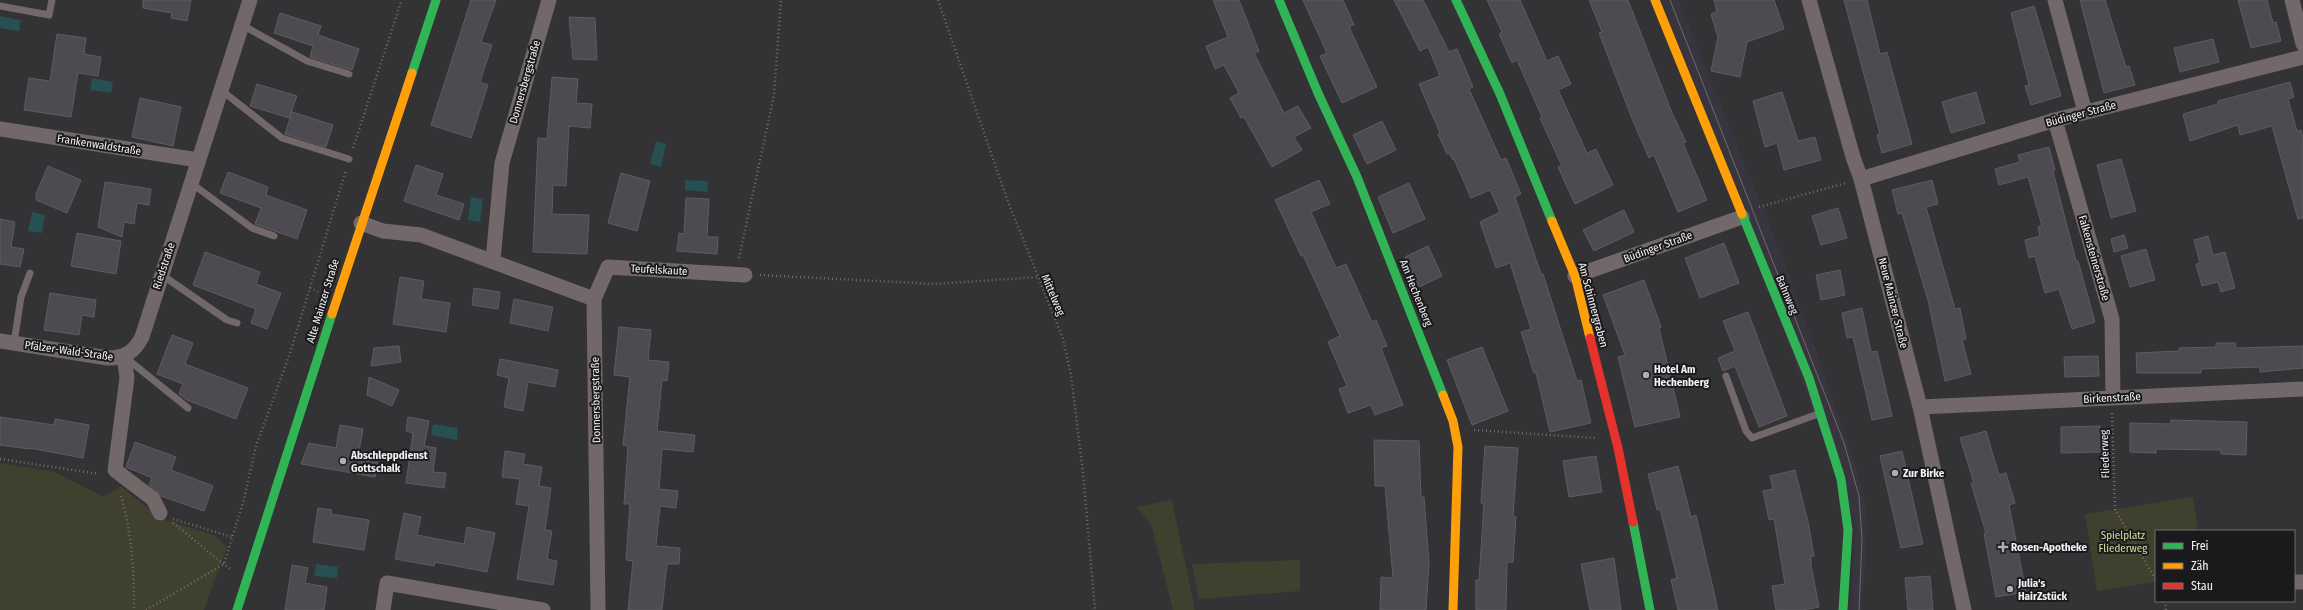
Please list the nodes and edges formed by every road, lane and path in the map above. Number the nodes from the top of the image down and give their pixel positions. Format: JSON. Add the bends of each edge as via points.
{"nodes":[{"id":1,"x":52,"y":0,"type":"edge"},
{"id":2,"x":250,"y":0,"type":"edge"},
{"id":3,"x":436,"y":0,"type":"edge"},
{"id":4,"x":549,"y":0,"type":"edge"},
{"id":5,"x":781,"y":0,"type":"edge"},
{"id":6,"x":938,"y":0,"type":"edge"},
{"id":7,"x":1279,"y":0,"type":"edge"},
{"id":8,"x":1456,"y":0,"type":"edge"},
{"id":9,"x":1655,"y":0,"type":"edge"},
{"id":10,"x":1809,"y":0,"type":"edge"},
{"id":11,"x":2055,"y":0,"type":"edge"},
{"id":12,"x":2292,"y":0,"type":"edge"},
{"id":13,"x":401,"y":2,"type":"dead end"},
{"id":14,"x":0,"y":6,"type":"edge"},
{"id":15,"x":242,"y":25,"type":"junction"},
{"id":16,"x":2303,"y":44,"type":"edge"},
{"id":17,"x":2303,"y":57,"type":"edge"},
{"id":18,"x":350,"y":74,"type":"dead end"},
{"id":19,"x":221,"y":90,"type":"junction"},
{"id":20,"x":2085,"y":112,"type":"junction"},
{"id":21,"x":2055,"y":120,"type":"junction"},
{"id":22,"x":0,"y":129,"type":"edge"},
{"id":23,"x":349,"y":159,"type":"junction"},
{"id":24,"x":198,"y":160,"type":"junction"},
{"id":25,"x":1861,"y":179,"type":"junction"},
{"id":26,"x":192,"y":183,"type":"junction"},
{"id":27,"x":1846,"y":183,"type":"dead end"},
{"id":28,"x":1770,"y":204,"type":"dead end"},
{"id":29,"x":1742,"y":217,"type":"junction"},
{"id":30,"x":361,"y":223,"type":"junction"},
{"id":31,"x":274,"y":236,"type":"dead end"},
{"id":32,"x":493,"y":260,"type":"junction"},
{"id":33,"x":30,"y":273,"type":"dead end"},
{"id":34,"x":740,"y":274,"type":"junction"},
{"id":35,"x":162,"y":275,"type":"junction"},
{"id":36,"x":1575,"y":276,"type":"junction"},
{"id":37,"x":1037,"y":277,"type":"junction"},
{"id":38,"x":594,"y":299,"type":"junction"},
{"id":39,"x":237,"y":323,"type":"dead end"},
{"id":40,"x":7,"y":342,"type":"edge"},
{"id":41,"x":124,"y":356,"type":"junction"},
{"id":42,"x":1726,"y":376,"type":"dead end"},
{"id":43,"x":2303,"y":389,"type":"edge"},
{"id":44,"x":2113,"y":398,"type":"junction"},
{"id":45,"x":1920,"y":407,"type":"junction"},
{"id":46,"x":188,"y":408,"type":"dead end"},
{"id":47,"x":1820,"y":414,"type":"junction"},
{"id":48,"x":1455,"y":429,"type":"junction"},
{"id":49,"x":1615,"y":440,"type":"junction"},
{"id":50,"x":0,"y":459,"type":"edge"},
{"id":51,"x":115,"y":470,"type":"junction"},
{"id":52,"x":161,"y":515,"type":"junction"},
{"id":53,"x":232,"y":537,"type":"junction"},
{"id":54,"x":224,"y":564,"type":"junction"},
{"id":55,"x":233,"y":572,"type":"dead end"},
{"id":56,"x":2155,"y":578,"type":"edge"},
{"id":57,"x":134,"y":610,"type":"edge"},
{"id":58,"x":146,"y":610,"type":"edge"},
{"id":59,"x":237,"y":610,"type":"edge"},
{"id":60,"x":384,"y":610,"type":"edge"},
{"id":61,"x":543,"y":610,"type":"edge"},
{"id":62,"x":598,"y":610,"type":"edge"},
{"id":63,"x":1095,"y":610,"type":"edge"},
{"id":64,"x":1453,"y":610,"type":"edge"},
{"id":65,"x":1650,"y":610,"type":"edge"},
{"id":66,"x":1843,"y":610,"type":"edge"},
{"id":67,"x":1964,"y":610,"type":"edge"}],
"edges":[{"from":1,"to":14,"type":"lane","via":[[49,15]]},
{"from":2,"to":15,"type":"street","name":"Riedstraße"},
{"from":3,"to":30,"type":"street","name":"Alte Mainzer Straße"},
{"from":4,"to":32,"type":"street","name":"Donnersbergstraße","via":[[502,163]]},
{"from":5,"to":34,"type":"path","via":[[774,94]]},
{"from":6,"to":37,"type":"path","name":"Mittelweg","via":[[1006,199]]},
{"from":7,"to":48,"type":"street","name":"Am Hechenberg","via":[[1357,177]]},
{"from":8,"to":36,"type":"street","name":"Am Schinnergraben","via":[[1500,94]]},
{"from":9,"to":29,"type":"street","name":"Bahnweg"},
{"from":10,"to":25,"type":"street","name":"Neue Mainzer Straße"},
{"from":11,"to":20,"type":"street"},
{"from":12,"to":16,"type":"street"},
{"from":13,"to":23,"type":"path"},
{"from":15,"to":18,"type":"lane","via":[[307,61]]},
{"from":15,"to":19,"type":"street","name":"Riedstraße"},
{"from":17,"to":20,"type":"street","name":"Büdinger Straße"},
{"from":19,"to":23,"type":"lane","via":[[282,138]]},
{"from":19,"to":24,"type":"street","name":"Riedstraße"},
{"from":20,"to":21,"type":"street","name":"Büdinger Straße"},
{"from":21,"to":25,"type":"street","name":"Büdinger Straße"},
{"from":21,"to":44,"type":"street","name":"Falkensteinerstraße","via":[[2112,319]]},
{"from":22,"to":24,"type":"street","name":"Frankenwaldstraße"},
{"from":23,"to":53,"type":"path","via":[[290,353],[256,446]]},
{"from":24,"to":26,"type":"street","name":"Riedstraße"},
{"from":25,"to":45,"type":"street","name":"Neue Mainzer Straße"},
{"from":26,"to":31,"type":"lane","via":[[252,228]]},
{"from":26,"to":35,"type":"street","name":"Riedstraße"},
{"from":27,"to":28,"type":"path"},
{"from":29,"to":36,"type":"street","name":"Büdinger Straße"},
{"from":29,"to":47,"type":"street","name":"Bahnweg","via":[[1809,378]]},
{"from":30,"to":32,"type":"street","via":[[383,231],[421,235]]},
{"from":30,"to":59,"type":"street","name":"Alte Mainzer Straße"},
{"from":32,"to":38,"type":"street"},
{"from":33,"to":40,"type":"lane","name":"Pfälzer-Wald-Straße"},
{"from":34,"to":37,"type":"path","via":[[935,284]]},
{"from":34,"to":38,"type":"street","name":"Teufelskaute","via":[[608,267]]},
{"from":35,"to":39,"type":"lane","via":[[227,320]]},
{"from":35,"to":41,"type":"street","name":"Riedstraße","via":[[142,337],[132,352]]},
{"from":36,"to":49,"type":"street","name":"Am Schinnergraben"},
{"from":37,"to":63,"type":"path","name":"Mittelweg","via":[[1063,339],[1071,375],[1083,472]]},
{"from":38,"to":62,"type":"street","name":"Donnersbergstraße"},
{"from":40,"to":41,"type":"street","name":"Pfälzer-Wald-Straße","via":[[108,358]]},
{"from":41,"to":46,"type":"lane"},
{"from":41,"to":51,"type":"street","via":[[127,378]]},
{"from":42,"to":47,"type":"lane","via":[[1746,431],[1752,438]]},
{"from":43,"to":44,"type":"street","name":"Birkenstraße"},
{"from":44,"to":45,"type":"street","name":"Birkenstraße"},
{"from":44,"to":56,"type":"path","name":"Fliederweg","via":[[2115,510]]},
{"from":45,"to":67,"type":"street","name":"Neue Mainzer Straße"},
{"from":47,"to":66,"type":"street","name":"Bahnweg","via":[[1841,479],[1845,504],[1848,530]]},
{"from":48,"to":49,"type":"path"},
{"from":48,"to":64,"type":"street","name":"Am Hechenberg","via":[[1458,447]]},
{"from":49,"to":65,"type":"street","name":"Am Schinnergraben"},
{"from":50,"to":51,"type":"path","via":[[106,476]]},
{"from":51,"to":52,"type":"street","via":[[152,499]]},
{"from":51,"to":57,"type":"path","via":[[128,520],[134,569]]},
{"from":52,"to":53,"type":"path"},
{"from":52,"to":54,"type":"path"},
{"from":53,"to":54,"type":"path"},
{"from":54,"to":55,"type":"path"},
{"from":54,"to":58,"type":"path"},
{"from":60,"to":61,"type":"street","via":[[387,583]]}]}
